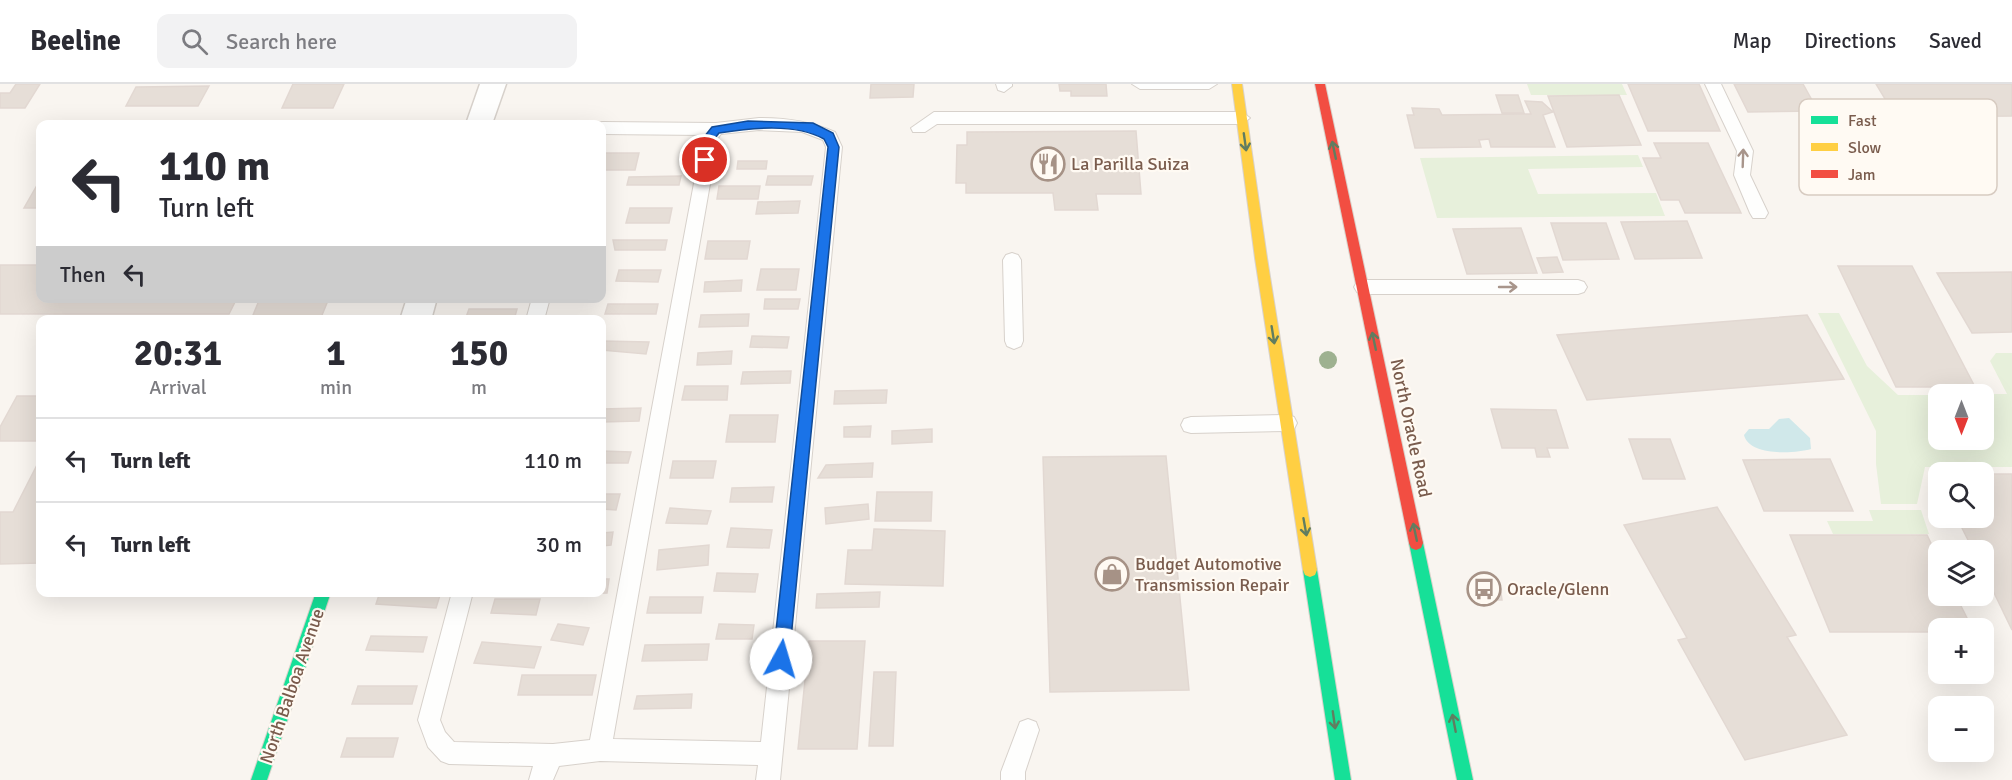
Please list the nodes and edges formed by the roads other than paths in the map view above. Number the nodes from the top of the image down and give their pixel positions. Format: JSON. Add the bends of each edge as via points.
{"nodes":[{"id":1,"x":493,"y":84,"type":"edge"},
{"id":2,"x":1140,"y":84,"type":"edge"},
{"id":3,"x":1209,"y":84,"type":"edge"},
{"id":4,"x":1238,"y":84,"type":"edge"},
{"id":5,"x":1320,"y":84,"type":"edge"},
{"id":6,"x":1713,"y":84,"type":"edge"},
{"id":7,"x":1242,"y":118,"type":"junction"},
{"id":8,"x":480,"y":120,"type":"edge"},
{"id":9,"x":606,"y":128,"type":"edge"},
{"id":10,"x":919,"y":128,"type":"dead end"},
{"id":11,"x":716,"y":129,"type":"junction"},
{"id":12,"x":1759,"y":213,"type":"dead end"},
{"id":13,"x":1012,"y":260,"type":"dead end"},
{"id":14,"x":1363,"y":287,"type":"junction"},
{"id":15,"x":1578,"y":287,"type":"dead end"},
{"id":16,"x":1014,"y":341,"type":"dead end"},
{"id":17,"x":1287,"y":423,"type":"junction"},
{"id":18,"x":1191,"y":425,"type":"dead end"},
{"id":19,"x":322,"y":597,"type":"edge"},
{"id":20,"x":462,"y":597,"type":"edge"},
{"id":21,"x":1028,"y":730,"type":"dead end"},
{"id":22,"x":600,"y":750,"type":"junction"},
{"id":23,"x":771,"y":754,"type":"junction"},
{"id":24,"x":553,"y":755,"type":"junction"},
{"id":25,"x":259,"y":780,"type":"edge"},
{"id":26,"x":541,"y":780,"type":"edge"},
{"id":27,"x":768,"y":780,"type":"edge"},
{"id":28,"x":1013,"y":780,"type":"edge"},
{"id":29,"x":1343,"y":780,"type":"edge"},
{"id":30,"x":1465,"y":780,"type":"edge"}],
"edges":[{"from":1,"to":8,"type":"street"},
{"from":2,"to":3,"type":"lane"},
{"from":4,"to":7,"type":"main road"},
{"from":14,"to":5,"type":"main road","name":"North Oracle Road","one_way":true},
{"from":12,"to":6,"type":"lane","one_way":true,"via":[[1742,175],[1745,151]]},
{"from":7,"to":10,"type":"lane","via":[[934,118]]},
{"from":7,"to":17,"type":"main road","one_way":true},
{"from":9,"to":11,"type":"lane"},
{"from":11,"to":22,"type":"lane","via":[[710,137]]},
{"from":11,"to":23,"type":"lane","via":[[777,124],[813,128],[829,136],[834,147]]},
{"from":13,"to":16,"type":"lane"},
{"from":14,"to":15,"type":"lane","one_way":true},
{"from":30,"to":14,"type":"main road","name":"North Oracle Road","one_way":true},
{"from":17,"to":18,"type":"lane"},
{"from":17,"to":29,"type":"main road","one_way":true},
{"from":19,"to":25,"type":"main road","name":"North Balboa Avenue"},
{"from":20,"to":24,"type":"lane","via":[[429,720],[436,739],[449,753]]},
{"from":21,"to":28,"type":"lane"},
{"from":22,"to":23,"type":"lane"},
{"from":22,"to":24,"type":"lane"},
{"from":23,"to":27,"type":"lane"},
{"from":24,"to":26,"type":"lane"}]}
